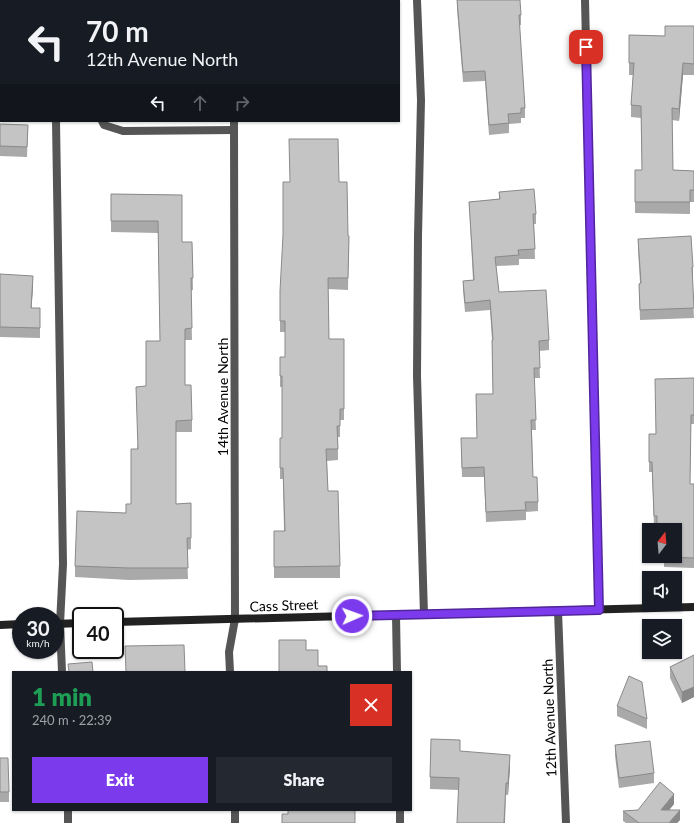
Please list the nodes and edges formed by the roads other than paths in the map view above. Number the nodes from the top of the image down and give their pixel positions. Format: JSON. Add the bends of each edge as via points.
{"nodes":[{"id":1,"x":417,"y":0,"type":"edge"},
{"id":2,"x":585,"y":0,"type":"edge"},
{"id":3,"x":56,"y":122,"type":"edge"},
{"id":4,"x":102,"y":122,"type":"edge"},
{"id":5,"x":234,"y":122,"type":"edge"},
{"id":6,"x":234,"y":130,"type":"junction"},
{"id":7,"x":59,"y":607,"type":"edge"},
{"id":8,"x":694,"y":608,"type":"edge"},
{"id":9,"x":599,"y":610,"type":"junction"},
{"id":10,"x":558,"y":611,"type":"junction"},
{"id":11,"x":424,"y":614,"type":"junction"},
{"id":12,"x":396,"y":615,"type":"junction"},
{"id":13,"x":235,"y":619,"type":"junction"},
{"id":14,"x":124,"y":622,"type":"edge"},
{"id":15,"x":12,"y":624,"type":"edge"},
{"id":16,"x":0,"y":625,"type":"edge"},
{"id":17,"x":61,"y":659,"type":"edge"},
{"id":18,"x":62,"y":671,"type":"edge"},
{"id":19,"x":230,"y":671,"type":"edge"},
{"id":20,"x":397,"y":671,"type":"edge"},
{"id":21,"x":68,"y":811,"type":"edge"},
{"id":22,"x":235,"y":811,"type":"edge"},
{"id":23,"x":400,"y":811,"type":"edge"},
{"id":24,"x":68,"y":823,"type":"edge"},
{"id":25,"x":235,"y":823,"type":"edge"},
{"id":26,"x":400,"y":823,"type":"edge"},
{"id":27,"x":566,"y":823,"type":"edge"}],
"edges":[{"from":1,"to":11,"type":"street","via":[[421,100],[416,376]]},
{"from":2,"to":9,"type":"street"},
{"from":3,"to":7,"type":"street","via":[[63,564]]},
{"from":4,"to":6,"type":"street","via":[[104,125],[122,131]]},
{"from":5,"to":6,"type":"street","name":"14th Avenue North"},
{"from":6,"to":13,"type":"street","name":"14th Avenue North"},
{"from":8,"to":9,"type":"street","name":"Cass Street"},
{"from":9,"to":10,"type":"street","name":"Cass Street"},
{"from":10,"to":11,"type":"street","name":"Cass Street"},
{"from":10,"to":27,"type":"street","name":"12th Avenue North"},
{"from":11,"to":12,"type":"street","name":"Cass Street"},
{"from":12,"to":13,"type":"street","name":"Cass Street"},
{"from":12,"to":20,"type":"street"},
{"from":13,"to":14,"type":"street","name":"Cass Street"},
{"from":13,"to":19,"type":"street","name":"14th Avenue North","via":[[229,652]]},
{"from":15,"to":16,"type":"street"},
{"from":17,"to":18,"type":"street"},
{"from":21,"to":24,"type":"street"},
{"from":22,"to":25,"type":"street"},
{"from":23,"to":26,"type":"street"}]}
